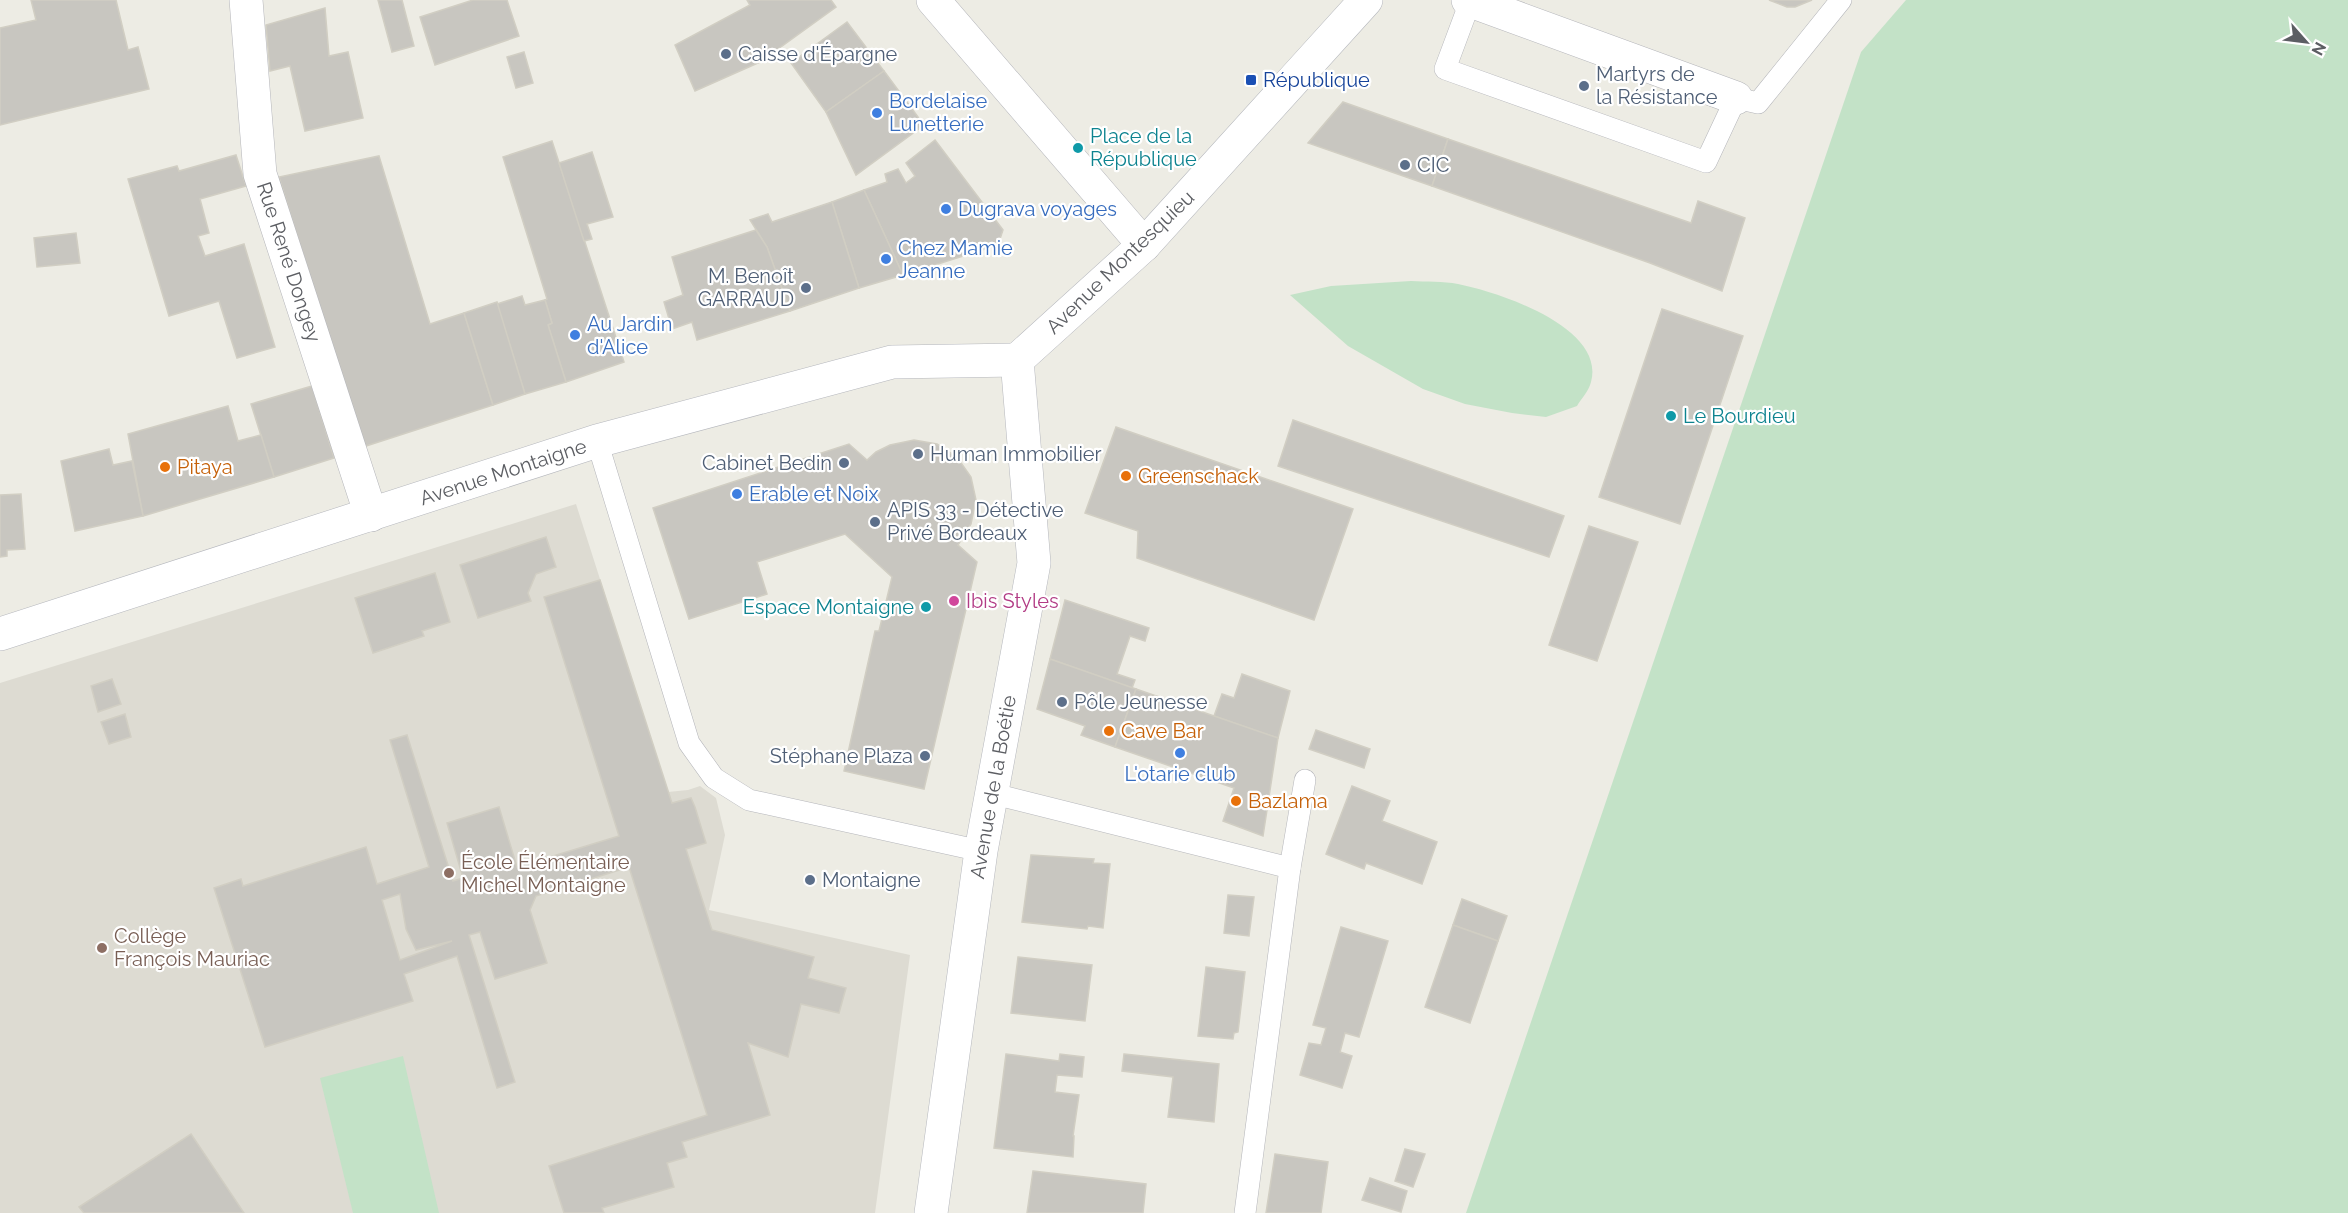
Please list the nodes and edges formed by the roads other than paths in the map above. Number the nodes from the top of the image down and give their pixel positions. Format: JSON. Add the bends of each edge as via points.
{"nodes":[{"id":1,"x":246,"y":0,"type":"edge"},
{"id":2,"x":933,"y":0,"type":"edge"},
{"id":3,"x":1366,"y":0,"type":"edge"},
{"id":4,"x":1841,"y":0,"type":"edge"},
{"id":5,"x":1469,"y":1,"type":"edge"},
{"id":6,"x":1736,"y":98,"type":"junction"},
{"id":7,"x":1144,"y":245,"type":"junction"},
{"id":8,"x":1017,"y":360,"type":"junction"},
{"id":9,"x":597,"y":441,"type":"junction"},
{"id":10,"x":372,"y":516,"type":"junction"},
{"id":11,"x":0,"y":634,"type":"edge"},
{"id":12,"x":1305,"y":780,"type":"dead end"},
{"id":13,"x":990,"y":793,"type":"junction"},
{"id":14,"x":981,"y":851,"type":"junction"},
{"id":15,"x":1290,"y":868,"type":"junction"},
{"id":16,"x":931,"y":1213,"type":"edge"},
{"id":17,"x":1245,"y":1213,"type":"edge"}],
"edges":[{"from":1,"to":10,"type":"main road","name":"Rue René Dongey","via":[[260,174]]},
{"from":2,"to":7,"type":"main road"},
{"from":3,"to":7,"type":"main road","name":"Avenue Montesquieu"},
{"from":4,"to":6,"type":"lane","via":[[1758,103]]},
{"from":5,"to":6,"type":"main road"},
{"from":5,"to":6,"type":"lane","via":[[1445,69],[1706,162]]},
{"from":7,"to":8,"type":"main road","name":"Avenue Montesquieu"},
{"from":8,"to":9,"type":"main road","name":"Avenue Montaigne","via":[[892,362]]},
{"from":8,"to":13,"type":"main road","name":"Avenue de la Boétie","via":[[1034,563]]},
{"from":9,"to":10,"type":"main road","name":"Avenue Montaigne"},
{"from":9,"to":14,"type":"lane","via":[[689,743],[714,778],[749,800]]},
{"from":10,"to":11,"type":"main road","name":"Avenue Montaigne"},
{"from":12,"to":15,"type":"lane"},
{"from":13,"to":14,"type":"main road","name":"Avenue de la Boétie"},
{"from":13,"to":15,"type":"lane"},
{"from":14,"to":16,"type":"main road","name":"Avenue de la Boétie"},
{"from":15,"to":17,"type":"lane"}]}
